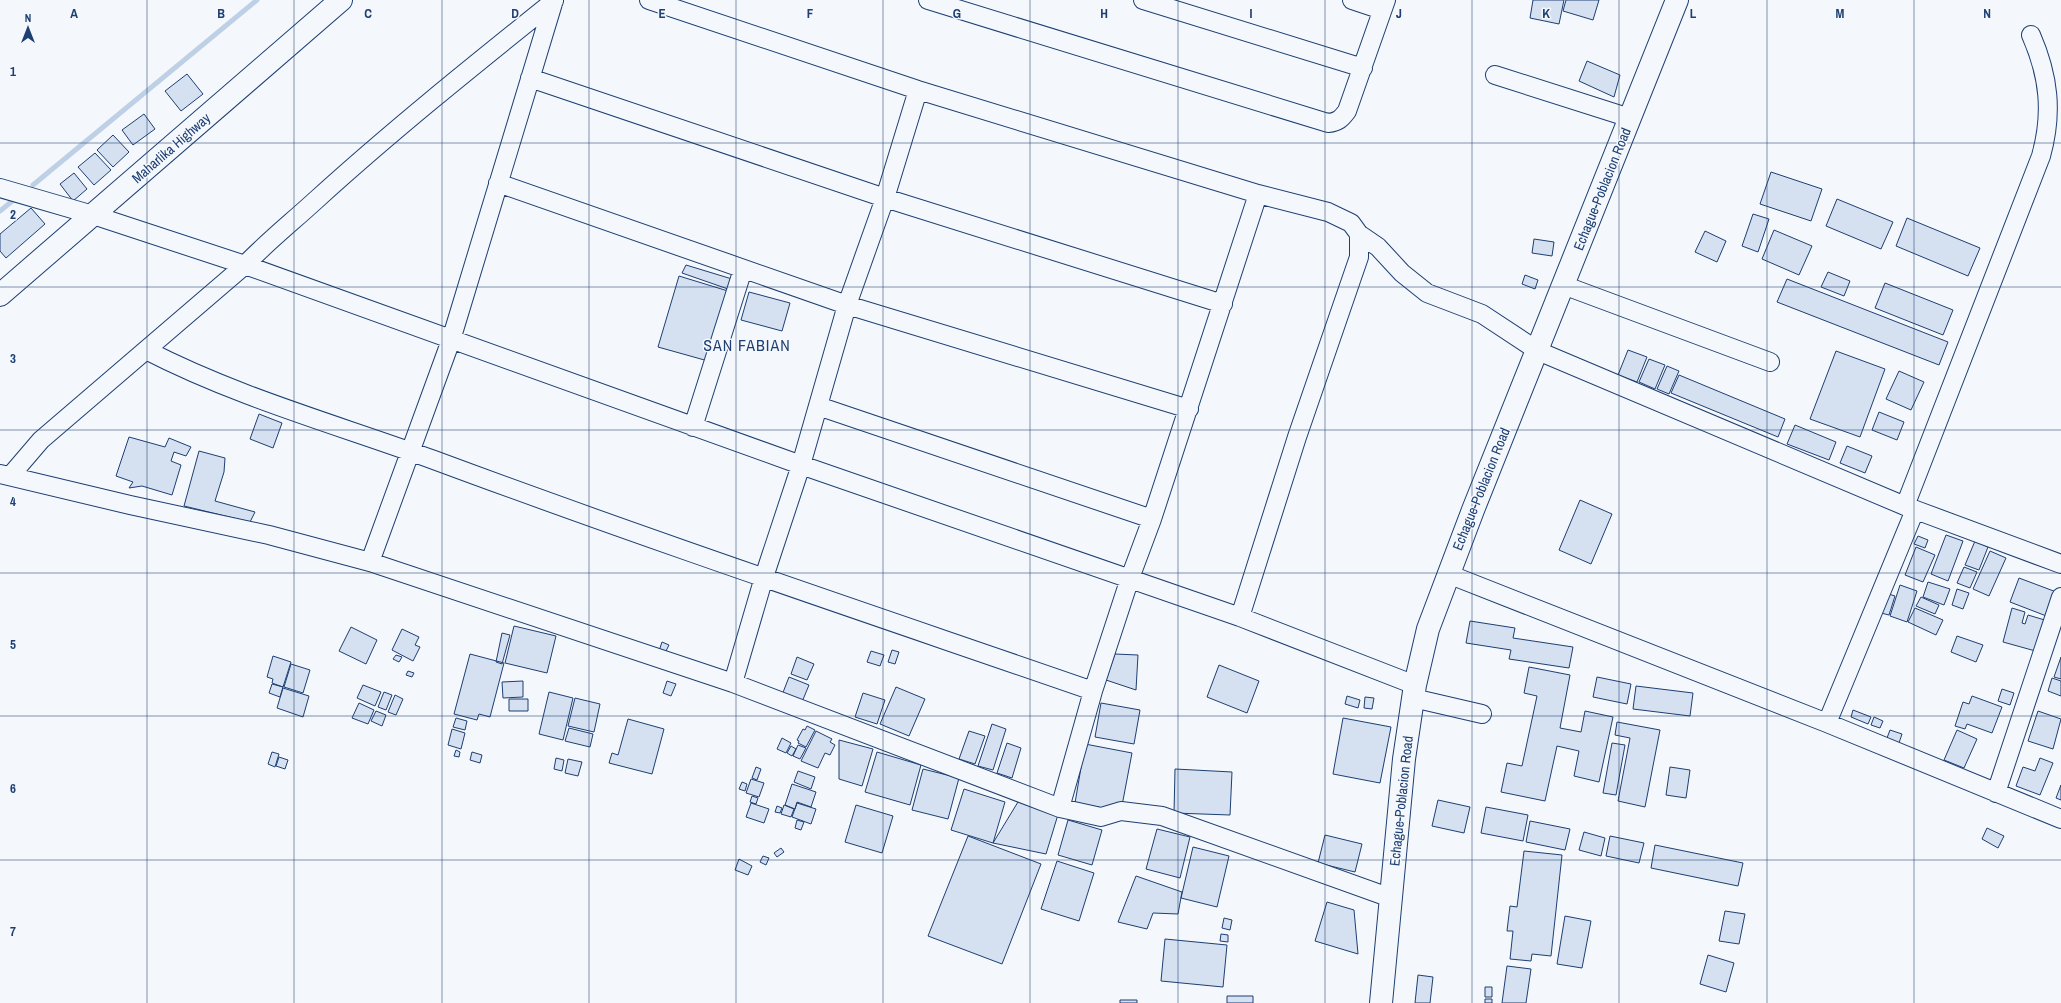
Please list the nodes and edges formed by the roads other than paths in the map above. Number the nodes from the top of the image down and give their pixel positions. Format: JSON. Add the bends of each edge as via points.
{"nodes":[{"id":1,"x":341,"y":0,"type":"edge"},
{"id":2,"x":649,"y":0,"type":"edge"},
{"id":3,"x":1143,"y":0,"type":"edge"},
{"id":4,"x":1352,"y":0,"type":"edge"},
{"id":5,"x":1677,"y":0,"type":"edge"},
{"id":6,"x":554,"y":1,"type":"edge"},
{"id":7,"x":932,"y":1,"type":"edge"},
{"id":8,"x":1384,"y":5,"type":"edge"},
{"id":9,"x":2031,"y":35,"type":"dead end"},
{"id":10,"x":1363,"y":68,"type":"junction"},
{"id":11,"x":1495,"y":75,"type":"dead end"},
{"id":12,"x":530,"y":78,"type":"junction"},
{"id":13,"x":918,"y":90,"type":"junction"},
{"id":14,"x":1630,"y":118,"type":"junction"},
{"id":15,"x":498,"y":183,"type":"junction"},
{"id":16,"x":0,"y":188,"type":"edge"},
{"id":17,"x":1258,"y":194,"type":"junction"},
{"id":18,"x":885,"y":198,"type":"junction"},
{"id":19,"x":93,"y":215,"type":"junction"},
{"id":20,"x":1359,"y":234,"type":"junction"},
{"id":21,"x":245,"y":265,"type":"junction"},
{"id":22,"x":743,"y":268,"type":"junction"},
{"id":23,"x":1563,"y":285,"type":"junction"},
{"id":24,"x":0,"y":295,"type":"edge"},
{"id":25,"x":1223,"y":304,"type":"junction"},
{"id":26,"x":847,"y":305,"type":"junction"},
{"id":27,"x":451,"y":340,"type":"junction"},
{"id":28,"x":146,"y":350,"type":"junction"},
{"id":29,"x":1538,"y":351,"type":"junction"},
{"id":30,"x":1770,"y":362,"type":"dead end"},
{"id":31,"x":818,"y":406,"type":"junction"},
{"id":32,"x":1189,"y":409,"type":"junction"},
{"id":33,"x":693,"y":427,"type":"junction"},
{"id":34,"x":410,"y":452,"type":"junction"},
{"id":35,"x":801,"y":465,"type":"junction"},
{"id":36,"x":5,"y":474,"type":"edge"},
{"id":37,"x":1910,"y":508,"type":"junction"},
{"id":38,"x":1152,"y":519,"type":"junction"},
{"id":39,"x":370,"y":562,"type":"junction"},
{"id":40,"x":2061,"y":564,"type":"edge"},
{"id":41,"x":1448,"y":574,"type":"junction"},
{"id":42,"x":764,"y":577,"type":"junction"},
{"id":43,"x":1130,"y":578,"type":"junction"},
{"id":44,"x":2061,"y":597,"type":"edge"},
{"id":45,"x":1240,"y":617,"type":"junction"},
{"id":46,"x":733,"y":683,"type":"junction"},
{"id":47,"x":1093,"y":691,"type":"junction"},
{"id":48,"x":1414,"y":691,"type":"junction"},
{"id":49,"x":1482,"y":714,"type":"dead end"},
{"id":50,"x":1827,"y":723,"type":"junction"},
{"id":51,"x":1996,"y":793,"type":"junction"},
{"id":52,"x":1060,"y":808,"type":"junction"},
{"id":53,"x":2061,"y":819,"type":"edge"},
{"id":54,"x":1391,"y":898,"type":"junction"},
{"id":55,"x":1381,"y":1003,"type":"edge"}],
"edges":[{"from":1,"to":19,"type":"main road","name":"Maharlika Highway"},
{"from":2,"to":13,"type":"street"},
{"from":3,"to":10,"type":"street"},
{"from":4,"to":8,"type":"street"},
{"from":5,"to":14,"type":"main road","name":"Echague-Poblacion Road"},
{"from":6,"to":12,"type":"street"},
{"from":6,"to":21,"type":"street","via":[[396,129],[268,240]]},
{"from":7,"to":10,"type":"street","via":[[1328,122],[1341,119],[1347,111]]},
{"from":8,"to":10,"type":"street"},
{"from":9,"to":37,"type":"street","via":[[2040,54],[2049,96],[2047,136]]},
{"from":11,"to":14,"type":"street"},
{"from":12,"to":15,"type":"street"},
{"from":12,"to":18,"type":"street"},
{"from":13,"to":17,"type":"street"},
{"from":13,"to":18,"type":"street"},
{"from":14,"to":23,"type":"main road","name":"Echague-Poblacion Road"},
{"from":15,"to":22,"type":"street"},
{"from":15,"to":27,"type":"street"},
{"from":16,"to":19,"type":"street"},
{"from":17,"to":20,"type":"street","via":[[1328,212],[1351,223]]},
{"from":17,"to":25,"type":"street"},
{"from":18,"to":25,"type":"street"},
{"from":18,"to":26,"type":"street"},
{"from":19,"to":21,"type":"street"},
{"from":19,"to":24,"type":"main road","name":"Maharlika Highway"},
{"from":20,"to":29,"type":"street","via":[[1378,247],[1402,273],[1427,293],[1482,314]]},
{"from":20,"to":45,"type":"street","via":[[1359,257],[1297,437]]},
{"from":21,"to":27,"type":"street"},
{"from":21,"to":28,"type":"street"},
{"from":22,"to":26,"type":"street"},
{"from":22,"to":33,"type":"street"},
{"from":23,"to":29,"type":"main road","name":"Echague-Poblacion Road"},
{"from":23,"to":30,"type":"street"},
{"from":25,"to":32,"type":"street"},
{"from":26,"to":31,"type":"street"},
{"from":26,"to":32,"type":"street"},
{"from":27,"to":33,"type":"street"},
{"from":27,"to":34,"type":"street"},
{"from":28,"to":34,"type":"street","via":[[240,391]]},
{"from":28,"to":36,"type":"street"},
{"from":29,"to":37,"type":"street"},
{"from":29,"to":41,"type":"main road","name":"Echague-Poblacion Road"},
{"from":31,"to":35,"type":"street"},
{"from":31,"to":38,"type":"street"},
{"from":32,"to":38,"type":"street"},
{"from":33,"to":35,"type":"street"},
{"from":34,"to":39,"type":"street"},
{"from":34,"to":42,"type":"street"},
{"from":35,"to":42,"type":"street"},
{"from":35,"to":43,"type":"street"},
{"from":36,"to":39,"type":"street","via":[[130,505],[269,534]]},
{"from":37,"to":40,"type":"street"},
{"from":37,"to":50,"type":"street"},
{"from":38,"to":43,"type":"street"},
{"from":39,"to":46,"type":"street"},
{"from":41,"to":48,"type":"main road","name":"Echague-Poblacion Road","via":[[1428,629]]},
{"from":41,"to":50,"type":"street"},
{"from":42,"to":46,"type":"street"},
{"from":42,"to":47,"type":"street"},
{"from":43,"to":45,"type":"street"},
{"from":43,"to":47,"type":"street"},
{"from":44,"to":51,"type":"street"},
{"from":45,"to":48,"type":"street"},
{"from":46,"to":52,"type":"street"},
{"from":47,"to":52,"type":"street"},
{"from":48,"to":49,"type":"street"},
{"from":48,"to":54,"type":"main road","name":"Echague-Poblacion Road","via":[[1404,759]]},
{"from":50,"to":51,"type":"street"},
{"from":51,"to":53,"type":"street"},
{"from":52,"to":54,"type":"street","via":[[1101,817],[1121,811],[1162,816]]},
{"from":54,"to":55,"type":"main road","name":"Echague-Poblacion Road"}]}
